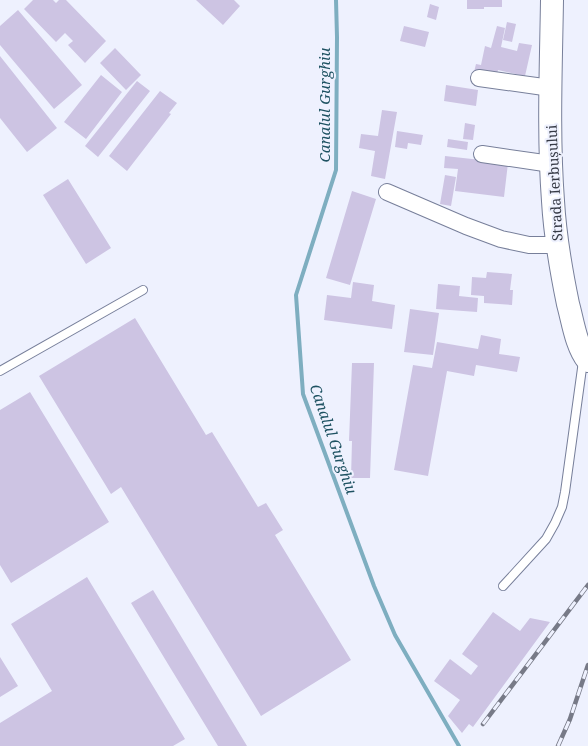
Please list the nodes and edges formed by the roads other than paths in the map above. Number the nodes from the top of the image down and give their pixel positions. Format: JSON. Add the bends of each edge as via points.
{"nodes":[{"id":1,"x":552,"y":0,"type":"edge"},
{"id":2,"x":479,"y":78,"type":"dead end"},
{"id":3,"x":551,"y":88,"type":"junction"},
{"id":4,"x":482,"y":154,"type":"dead end"},
{"id":5,"x":551,"y":164,"type":"junction"},
{"id":6,"x":387,"y":192,"type":"dead end"},
{"id":7,"x":558,"y":245,"type":"junction"},
{"id":8,"x":143,"y":290,"type":"dead end"},
{"id":9,"x":586,"y":358,"type":"edge"},
{"id":10,"x":0,"y":371,"type":"edge"},
{"id":11,"x":502,"y":586,"type":"dead end"}],
"edges":[{"from":1,"to":3,"type":"main road","name":"Strada Ierbușului"},
{"from":2,"to":3,"type":"street"},
{"from":3,"to":5,"type":"main road","name":"Strada Ierbușului"},
{"from":4,"to":5,"type":"street"},
{"from":5,"to":7,"type":"main road","name":"Strada Ierbușului"},
{"from":6,"to":7,"type":"street","via":[[501,239],[529,245]]},
{"from":7,"to":9,"type":"main road","name":"Strada Ierbușului","via":[[572,319]]},
{"from":8,"to":10,"type":"lane"},
{"from":9,"to":11,"type":"lane","via":[[562,507],[546,539]]}]}
